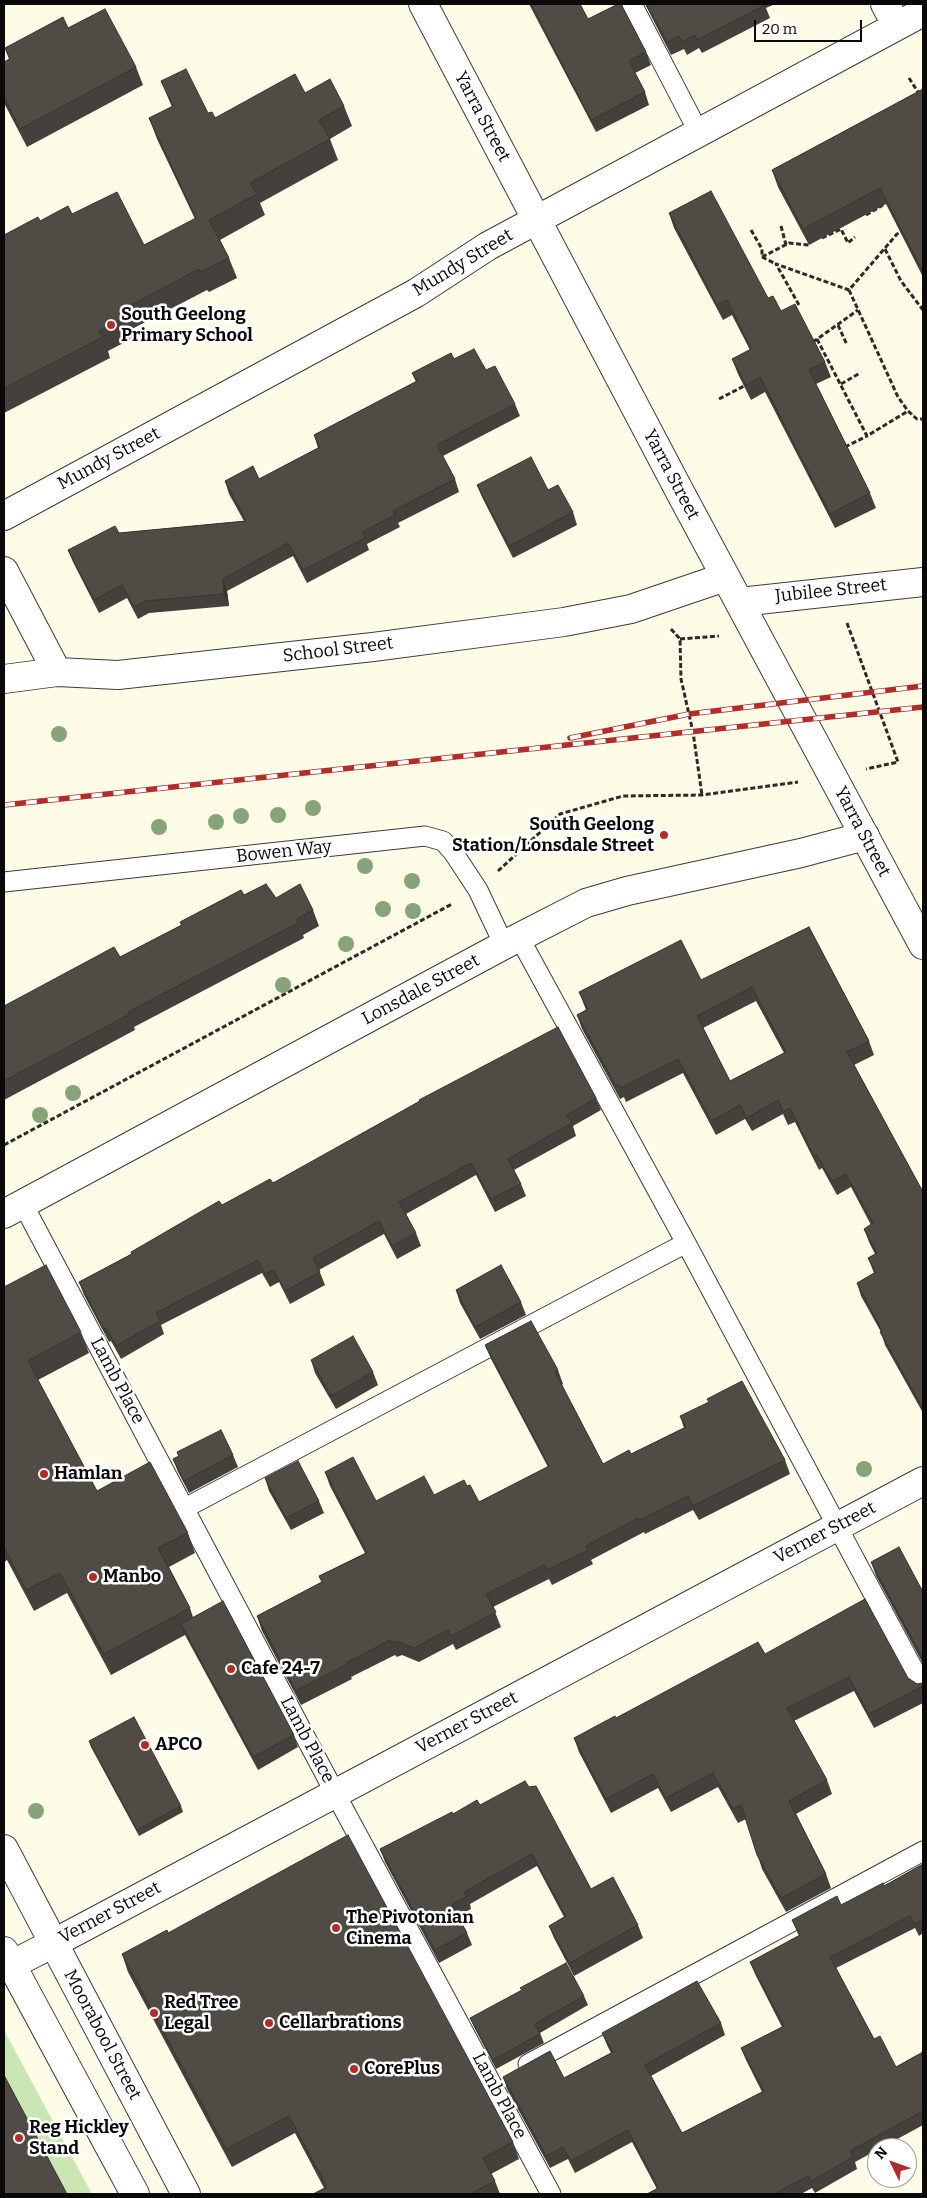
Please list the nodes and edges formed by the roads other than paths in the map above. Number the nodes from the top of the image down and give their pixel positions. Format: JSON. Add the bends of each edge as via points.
{"nodes":[{"id":1,"x":423,"y":4,"type":"edge"},
{"id":2,"x":632,"y":4,"type":"edge"},
{"id":3,"x":923,"y":12,"type":"edge"},
{"id":4,"x":891,"y":15,"type":"edge"},
{"id":5,"x":699,"y":133,"type":"junction"},
{"id":6,"x":536,"y":220,"type":"junction"},
{"id":7,"x":4,"y":516,"type":"edge"},
{"id":8,"x":4,"y":571,"type":"edge"},
{"id":9,"x":725,"y":577,"type":"junction"},
{"id":10,"x":923,"y":582,"type":"edge"},
{"id":11,"x":740,"y":602,"type":"junction"},
{"id":12,"x":57,"y":672,"type":"junction"},
{"id":13,"x":4,"y":679,"type":"edge"},
{"id":14,"x":865,"y":836,"type":"junction"},
{"id":15,"x":4,"y":882,"type":"edge"},
{"id":16,"x":511,"y":941,"type":"junction"},
{"id":17,"x":923,"y":945,"type":"edge"},
{"id":18,"x":13,"y":1209,"type":"edge"},
{"id":19,"x":686,"y":1243,"type":"junction"},
{"id":20,"x":923,"y":1481,"type":"edge"},
{"id":21,"x":185,"y":1508,"type":"junction"},
{"id":22,"x":838,"y":1527,"type":"junction"},
{"id":23,"x":923,"y":1687,"type":"edge"},
{"id":24,"x":335,"y":1793,"type":"junction"},
{"id":25,"x":4,"y":1849,"type":"edge"},
{"id":26,"x":923,"y":1851,"type":"edge"},
{"id":27,"x":54,"y":1943,"type":"junction"},
{"id":28,"x":8,"y":1958,"type":"edge"},
{"id":29,"x":492,"y":2084,"type":"junction"},
{"id":30,"x":134,"y":2194,"type":"edge"},
{"id":31,"x":186,"y":2194,"type":"edge"},
{"id":32,"x":551,"y":2194,"type":"edge"}],
"edges":[{"from":1,"to":6,"type":"street","name":"Yarra Street"},
{"from":2,"to":5,"type":"lane"},
{"from":3,"to":4,"type":"street","name":"Mundy Street"},
{"from":4,"to":5,"type":"street","name":"Mundy Street"},
{"from":5,"to":6,"type":"street","name":"Mundy Street"},
{"from":6,"to":7,"type":"street","name":"Mundy Street","via":[[467,258],[416,293]]},
{"from":6,"to":9,"type":"street","name":"Yarra Street"},
{"from":8,"to":12,"type":"street"},
{"from":9,"to":11,"type":"street","name":"Yarra Street"},
{"from":9,"to":12,"type":"street","name":"School Street","via":[[631,609],[555,623],[118,675]]},
{"from":10,"to":11,"type":"street","name":"Jubilee Street"},
{"from":11,"to":14,"type":"street","name":"Yarra Street"},
{"from":12,"to":13,"type":"street","name":"School Street"},
{"from":14,"to":16,"type":"street","name":"Lonsdale Street","via":[[801,854],[586,903]]},
{"from":14,"to":17,"type":"street","name":"Yarra Street"},
{"from":15,"to":16,"type":"lane","name":"Bowen Way","via":[[424,836],[448,846]]},
{"from":16,"to":18,"type":"street","name":"Lonsdale Street"},
{"from":16,"to":19,"type":"lane","name":"Bowen Way"},
{"from":18,"to":21,"type":"lane","name":"Lamb Place"},
{"from":19,"to":21,"type":"lane"},
{"from":19,"to":22,"type":"lane","name":"Bowen Way"},
{"from":20,"to":22,"type":"street","name":"Verner Street"},
{"from":21,"to":24,"type":"lane","name":"Lamb Place"},
{"from":22,"to":23,"type":"lane","name":"Bowen Way"},
{"from":22,"to":24,"type":"street","name":"Verner Street"},
{"from":24,"to":27,"type":"street","name":"Verner Street"},
{"from":24,"to":29,"type":"lane","name":"Lamb Place"},
{"from":25,"to":27,"type":"street","name":"Moorabool Street"},
{"from":26,"to":29,"type":"lane"},
{"from":27,"to":28,"type":"street","name":"Verner Street"},
{"from":27,"to":31,"type":"street","name":"Moorabool Street"},
{"from":28,"to":30,"type":"street"},
{"from":29,"to":32,"type":"lane","name":"Lamb Place"}]}
